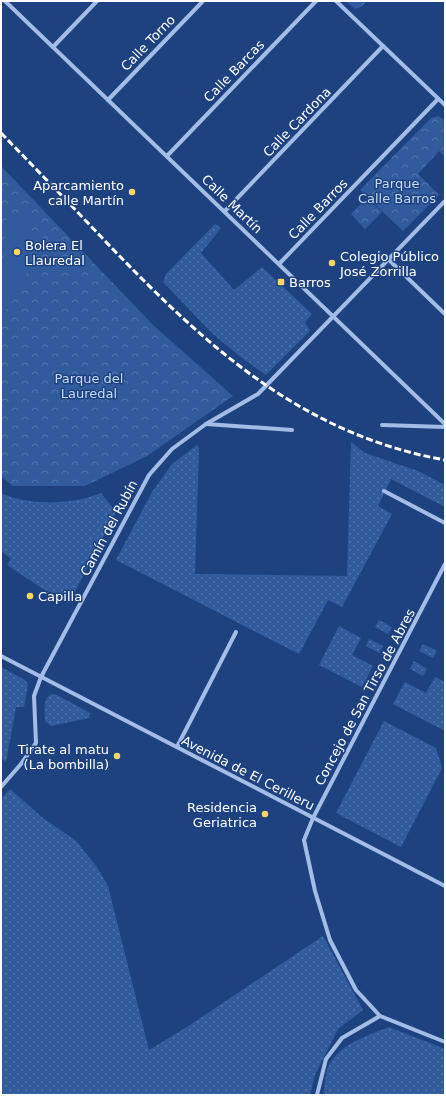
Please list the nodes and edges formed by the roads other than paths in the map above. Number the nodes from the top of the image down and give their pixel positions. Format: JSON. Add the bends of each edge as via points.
{"nodes":[{"id":1,"x":5,"y":1,"type":"edge"},
{"id":2,"x":97,"y":1,"type":"edge"},
{"id":3,"x":203,"y":1,"type":"edge"},
{"id":4,"x":316,"y":1,"type":"edge"},
{"id":5,"x":336,"y":1,"type":"edge"},
{"id":6,"x":383,"y":46,"type":"junction"},
{"id":7,"x":53,"y":47,"type":"junction"},
{"id":8,"x":438,"y":99,"type":"junction"},
{"id":9,"x":108,"y":100,"type":"junction"},
{"id":10,"x":445,"y":105,"type":"edge"},
{"id":11,"x":167,"y":156,"type":"junction"},
{"id":12,"x":445,"y":201,"type":"edge"},
{"id":13,"x":441,"y":205,"type":"junction"},
{"id":14,"x":445,"y":209,"type":"edge"},
{"id":15,"x":225,"y":211,"type":"junction"},
{"id":16,"x":389,"y":260,"type":"junction"},
{"id":17,"x":280,"y":264,"type":"junction"},
{"id":18,"x":445,"y":314,"type":"edge"},
{"id":19,"x":334,"y":316,"type":"junction"},
{"id":20,"x":206,"y":424,"type":"junction"},
{"id":21,"x":445,"y":424,"type":"edge"},
{"id":22,"x":382,"y":425,"type":"dead end"},
{"id":23,"x":445,"y":427,"type":"edge"},
{"id":24,"x":292,"y":430,"type":"dead end"},
{"id":25,"x":384,"y":491,"type":"dead end"},
{"id":26,"x":445,"y":523,"type":"edge"},
{"id":27,"x":445,"y":564,"type":"edge"},
{"id":28,"x":236,"y":632,"type":"dead end"},
{"id":29,"x":1,"y":656,"type":"edge"},
{"id":30,"x":41,"y":676,"type":"junction"},
{"id":31,"x":177,"y":747,"type":"junction"},
{"id":32,"x":1,"y":787,"type":"edge"},
{"id":33,"x":313,"y":818,"type":"junction"},
{"id":34,"x":445,"y":886,"type":"edge"},
{"id":35,"x":380,"y":1016,"type":"junction"},
{"id":36,"x":445,"y":1042,"type":"edge"},
{"id":37,"x":317,"y":1095,"type":"edge"}],
"edges":[{"from":1,"to":7,"type":"street","name":"Calle Martín"},
{"from":2,"to":7,"type":"street"},
{"from":3,"to":9,"type":"street","name":"Calle Torno"},
{"from":4,"to":11,"type":"street","name":"Calle Barcas"},
{"from":5,"to":6,"type":"street"},
{"from":6,"to":8,"type":"street"},
{"from":6,"to":15,"type":"street","name":"Calle Cardona"},
{"from":7,"to":9,"type":"street","name":"Calle Martín"},
{"from":8,"to":10,"type":"street"},
{"from":8,"to":17,"type":"street","name":"Calle Barros"},
{"from":9,"to":11,"type":"street","name":"Calle Martín"},
{"from":11,"to":15,"type":"street","name":"Calle Martín"},
{"from":12,"to":13,"type":"street","name":"Camín del Rubín"},
{"from":13,"to":14,"type":"street"},
{"from":13,"to":16,"type":"street","name":"Camín del Rubín"},
{"from":15,"to":17,"type":"street","name":"Calle Martín"},
{"from":16,"to":18,"type":"street"},
{"from":16,"to":19,"type":"street","name":"Camín del Rubín"},
{"from":17,"to":19,"type":"street","name":"Calle Martín"},
{"from":19,"to":20,"type":"street","name":"Camín del Rubín","via":[[258,394]]},
{"from":19,"to":21,"type":"street","name":"Calle Martín"},
{"from":20,"to":24,"type":"street"},
{"from":20,"to":30,"type":"street","name":"Camín del Rubín","via":[[172,450],[149,475]]},
{"from":22,"to":23,"type":"street"},
{"from":25,"to":26,"type":"street"},
{"from":27,"to":33,"type":"street","name":"Concejo de San Tirso de Abres"},
{"from":28,"to":31,"type":"street"},
{"from":29,"to":30,"type":"street","name":"Avenida de El Cerilleru"},
{"from":30,"to":31,"type":"street","name":"Avenida de El Cerilleru"},
{"from":30,"to":32,"type":"street","name":"Camín del Rubín","via":[[34,696],[36,742]]},
{"from":31,"to":33,"type":"street","name":"Avenida de El Cerilleru"},
{"from":33,"to":34,"type":"street","name":"Avenida de El Cerilleru"},
{"from":33,"to":35,"type":"street","name":"Concejo de San Tirso de Abres","via":[[304,840],[315,891],[330,940],[356,990]]},
{"from":35,"to":36,"type":"street"},
{"from":35,"to":37,"type":"street","via":[[342,1038],[326,1059]]}]}
